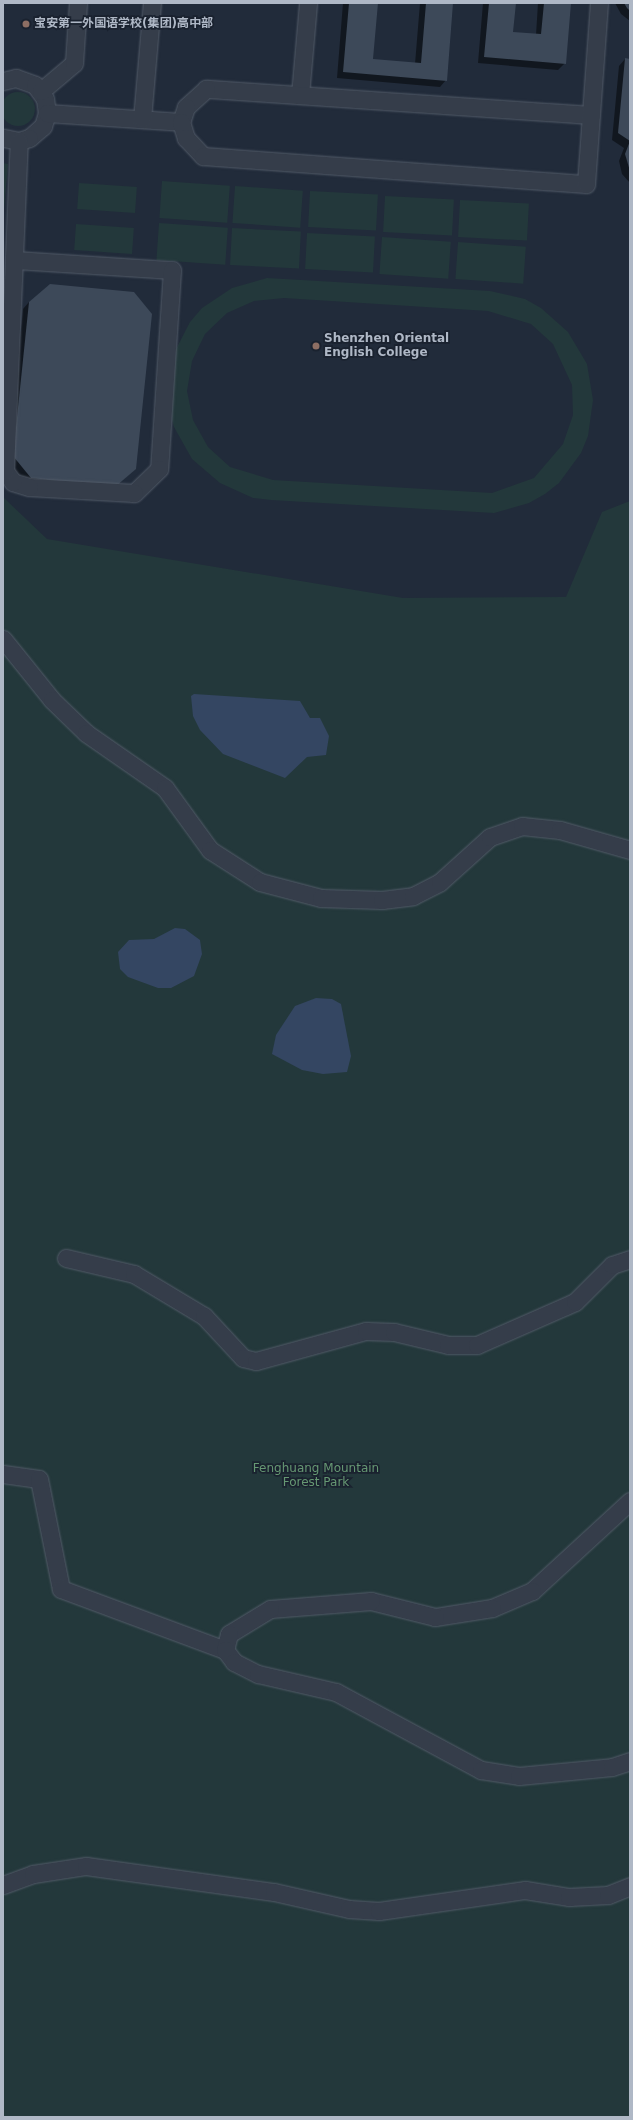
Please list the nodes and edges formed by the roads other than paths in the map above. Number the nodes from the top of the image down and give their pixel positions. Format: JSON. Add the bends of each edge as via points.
{"nodes":[{"id":1,"x":78,"y":3,"type":"edge"},
{"id":2,"x":152,"y":3,"type":"edge"},
{"id":3,"x":308,"y":3,"type":"edge"},
{"id":4,"x":599,"y":3,"type":"edge"},
{"id":5,"x":3,"y":81,"type":"edge"},
{"id":6,"x":41,"y":91,"type":"junction"},
{"id":7,"x":300,"y":95,"type":"junction"},
{"id":8,"x":47,"y":113,"type":"junction"},
{"id":9,"x":591,"y":115,"type":"junction"},
{"id":10,"x":142,"y":119,"type":"junction"},
{"id":11,"x":181,"y":122,"type":"junction"},
{"id":12,"x":11,"y":140,"type":"edge"},
{"id":13,"x":16,"y":260,"type":"junction"},
{"id":14,"x":3,"y":639,"type":"edge"},
{"id":15,"x":630,"y":850,"type":"edge"},
{"id":16,"x":66,"y":1258,"type":"dead end"},
{"id":17,"x":630,"y":1259,"type":"edge"},
{"id":18,"x":3,"y":1474,"type":"edge"},
{"id":19,"x":630,"y":1501,"type":"edge"},
{"id":20,"x":225,"y":1650,"type":"junction"},
{"id":21,"x":630,"y":1761,"type":"edge"},
{"id":22,"x":3,"y":1885,"type":"edge"},
{"id":23,"x":630,"y":1886,"type":"edge"}],
"edges":[{"from":1,"to":6,"type":"street","via":[[74,63]]},
{"from":2,"to":10,"type":"street"},
{"from":3,"to":7,"type":"street"},
{"from":4,"to":9,"type":"street"},
{"from":5,"to":6,"type":"street","via":[[26,80]]},
{"from":6,"to":8,"type":"street"},
{"from":7,"to":9,"type":"street"},
{"from":7,"to":11,"type":"street","via":[[206,89],[186,107]]},
{"from":8,"to":10,"type":"street"},
{"from":8,"to":12,"type":"street","via":[[37,133]]},
{"from":9,"to":11,"type":"street","via":[[586,184],[203,156],[186,138]]},
{"from":10,"to":11,"type":"street"},
{"from":12,"to":13,"type":"street"},
{"from":13,"to":13,"type":"street","via":[[5,471],[13,482],[29,487],[134,493],[159,468],[172,270]]},
{"from":14,"to":15,"type":"street","via":[[52,700],[86,733],[166,788],[210,850],[260,882],[321,898],[382,900],[413,896],[440,882],[490,837],[522,826],[560,830]]},
{"from":16,"to":17,"type":"street","via":[[134,1274],[204,1316],[243,1358],[256,1361],[366,1331],[394,1332],[448,1345],[477,1344],[575,1302],[612,1266]]},
{"from":18,"to":20,"type":"street","via":[[38,1479],[61,1589]]},
{"from":19,"to":20,"type":"street","via":[[532,1591],[492,1608],[435,1617],[371,1601],[270,1609],[229,1634]]},
{"from":20,"to":21,"type":"street","via":[[234,1662],[258,1674],[336,1692],[481,1770],[519,1776],[612,1767]]},
{"from":22,"to":23,"type":"street","via":[[33,1874],[86,1866],[274,1892],[349,1909],[379,1911],[525,1890],[569,1897],[608,1894]]}]}
